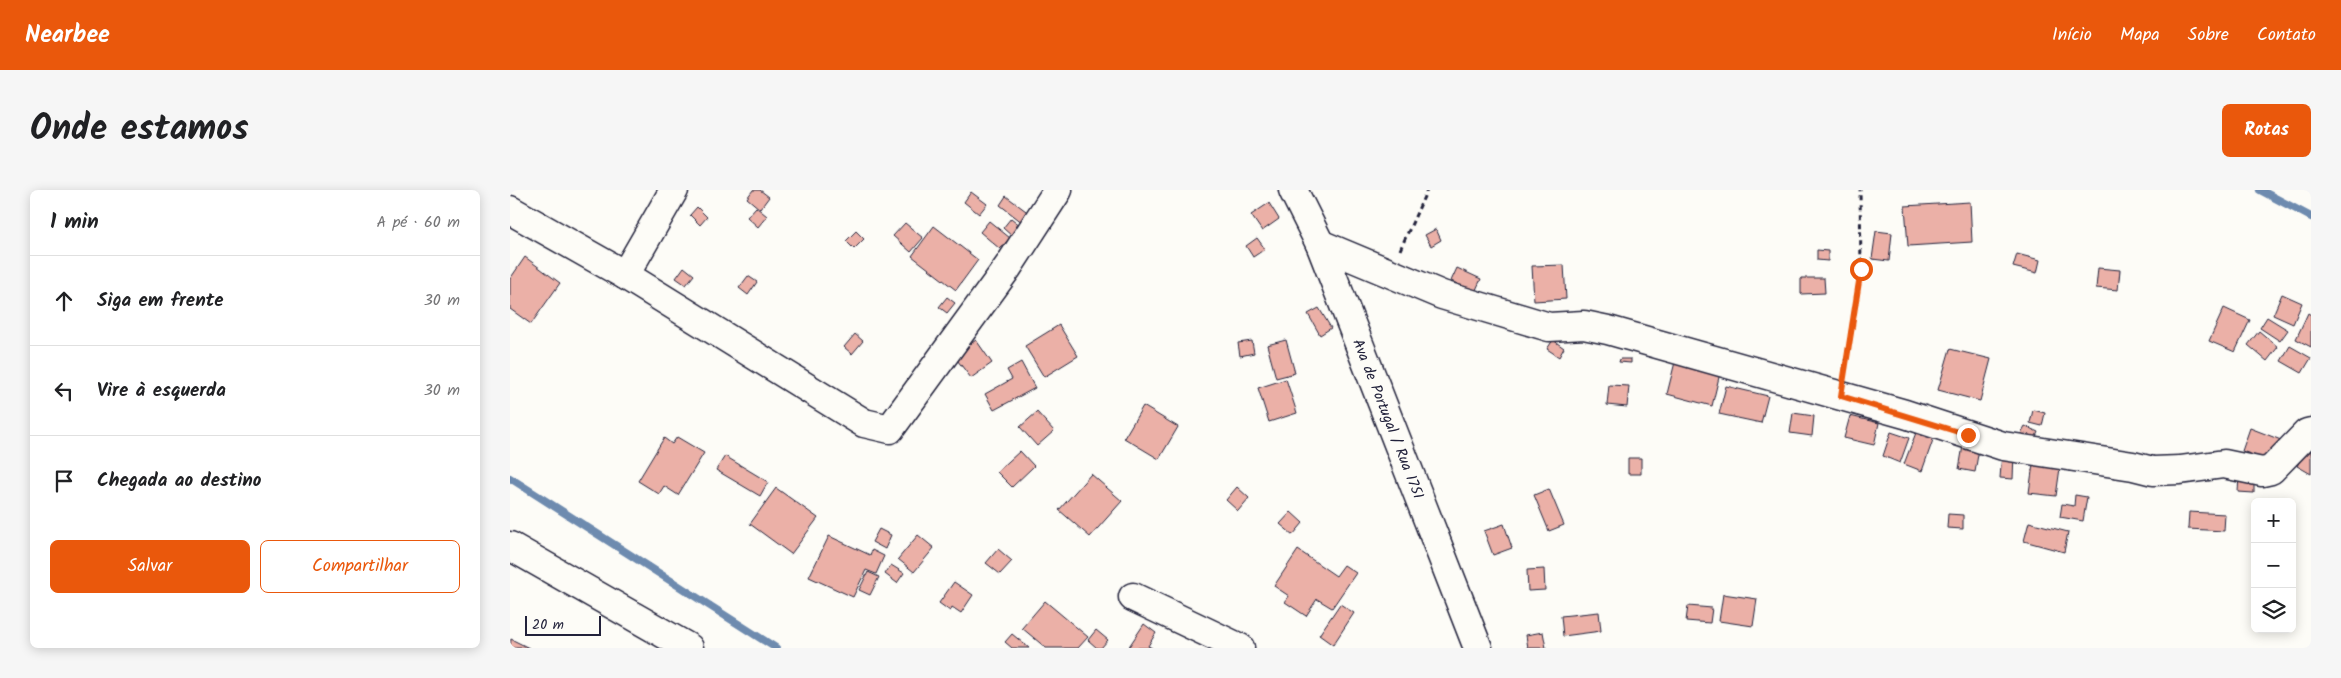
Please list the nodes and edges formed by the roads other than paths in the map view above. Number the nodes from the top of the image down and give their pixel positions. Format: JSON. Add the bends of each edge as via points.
{"nodes":[{"id":1,"x":674,"y":190,"type":"edge"},
{"id":2,"x":1058,"y":190,"type":"edge"},
{"id":3,"x":1292,"y":190,"type":"edge"},
{"id":4,"x":510,"y":210,"type":"edge"},
{"id":5,"x":1320,"y":244,"type":"junction"},
{"id":6,"x":625,"y":276,"type":"junction"},
{"id":7,"x":2311,"y":432,"type":"edge"},
{"id":8,"x":510,"y":546,"type":"edge"},
{"id":9,"x":1133,"y":597,"type":"dead end"},
{"id":10,"x":689,"y":648,"type":"edge"},
{"id":11,"x":1240,"y":648,"type":"edge"},
{"id":12,"x":1478,"y":648,"type":"edge"}],
"edges":[{"from":1,"to":6,"type":"street"},
{"from":2,"to":6,"type":"street","via":[[1008,267],[890,429],[864,423]]},
{"from":3,"to":5,"type":"street","name":"Ava de Portugal / Rua 1751"},
{"from":4,"to":6,"type":"street"},
{"from":5,"to":7,"type":"street","via":[[1442,295],[1549,327],[1584,325],[1608,330],[2003,446],[2153,471],[2224,464],[2262,472],[2271,470]]},
{"from":5,"to":12,"type":"street","name":"Ava de Portugal / Rua 1751"},
{"from":8,"to":10,"type":"street"},
{"from":9,"to":11,"type":"street"}]}
